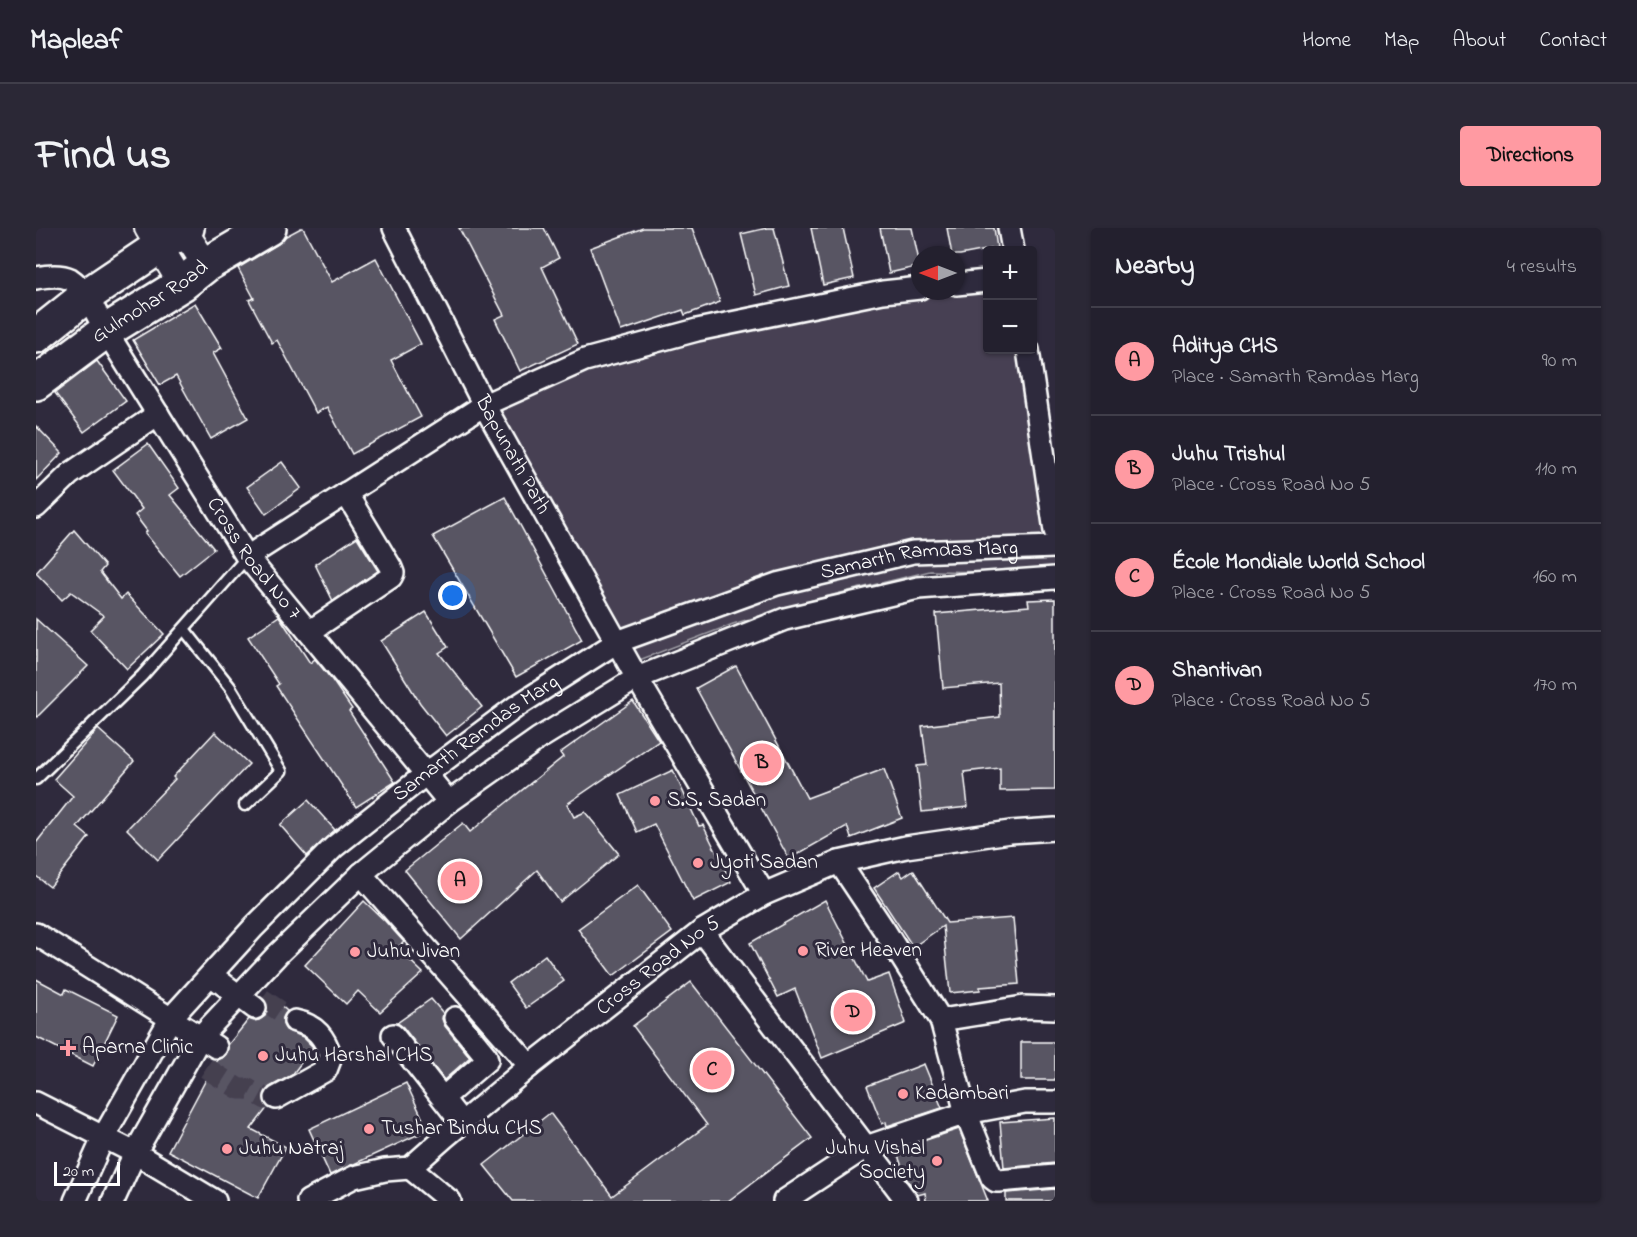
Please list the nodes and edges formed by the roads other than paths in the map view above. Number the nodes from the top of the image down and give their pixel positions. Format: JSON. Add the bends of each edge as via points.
{"nodes":[{"id":1,"x":269,"y":228,"type":"edge"},
{"id":2,"x":394,"y":228,"type":"edge"},
{"id":3,"x":1009,"y":228,"type":"edge"},
{"id":4,"x":172,"y":232,"type":"edge"},
{"id":5,"x":1012,"y":246,"type":"edge"},
{"id":6,"x":194,"y":275,"type":"junction"},
{"id":7,"x":36,"y":278,"type":"edge"},
{"id":8,"x":983,"y":281,"type":"edge"},
{"id":9,"x":965,"y":283,"type":"edge"},
{"id":10,"x":911,"y":289,"type":"edge"},
{"id":11,"x":86,"y":296,"type":"junction"},
{"id":12,"x":106,"y":331,"type":"junction"},
{"id":13,"x":36,"y":336,"type":"edge"},
{"id":14,"x":1029,"y":354,"type":"edge"},
{"id":15,"x":36,"y":383,"type":"edge"},
{"id":16,"x":484,"y":405,"type":"junction"},
{"id":17,"x":158,"y":414,"type":"junction"},
{"id":18,"x":346,"y":494,"type":"junction"},
{"id":19,"x":36,"y":507,"type":"edge"},
{"id":20,"x":1055,"y":531,"type":"edge"},
{"id":21,"x":1055,"y":547,"type":"edge"},
{"id":22,"x":247,"y":557,"type":"junction"},
{"id":23,"x":1055,"y":578,"type":"edge"},
{"id":24,"x":184,"y":629,"type":"junction"},
{"id":25,"x":309,"y":632,"type":"junction"},
{"id":26,"x":617,"y":642,"type":"junction"},
{"id":27,"x":637,"y":678,"type":"junction"},
{"id":28,"x":426,"y":774,"type":"junction"},
{"id":29,"x":36,"y":778,"type":"edge"},
{"id":30,"x":449,"y":802,"type":"junction"},
{"id":31,"x":245,"y":805,"type":"dead end"},
{"id":32,"x":1055,"y":829,"type":"edge"},
{"id":33,"x":839,"y":862,"type":"junction"},
{"id":34,"x":360,"y":874,"type":"junction"},
{"id":35,"x":764,"y":894,"type":"junction"},
{"id":36,"x":702,"y":931,"type":"junction"},
{"id":37,"x":36,"y":934,"type":"edge"},
{"id":38,"x":211,"y":975,"type":"junction"},
{"id":39,"x":244,"y":1004,"type":"junction"},
{"id":40,"x":1055,"y":1008,"type":"edge"},
{"id":41,"x":457,"y":1016,"type":"dead end"},
{"id":42,"x":171,"y":1017,"type":"junction"},
{"id":43,"x":940,"y":1020,"type":"junction"},
{"id":44,"x":292,"y":1024,"type":"tunnel mouth"},
{"id":45,"x":393,"y":1035,"type":"dead end"},
{"id":46,"x":204,"y":1052,"type":"junction"},
{"id":47,"x":530,"y":1066,"type":"junction"},
{"id":48,"x":276,"y":1098,"type":"dead end"},
{"id":49,"x":443,"y":1098,"type":"junction"},
{"id":50,"x":36,"y":1102,"type":"edge"},
{"id":51,"x":1055,"y":1102,"type":"edge"},
{"id":52,"x":966,"y":1113,"type":"junction"},
{"id":53,"x":462,"y":1123,"type":"junction"},
{"id":54,"x":104,"y":1136,"type":"junction"},
{"id":55,"x":866,"y":1147,"type":"junction"},
{"id":56,"x":135,"y":1153,"type":"junction"},
{"id":57,"x":410,"y":1168,"type":"junction"},
{"id":58,"x":1055,"y":1176,"type":"edge"},
{"id":59,"x":75,"y":1201,"type":"edge"},
{"id":60,"x":113,"y":1201,"type":"edge"},
{"id":61,"x":215,"y":1201,"type":"edge"},
{"id":62,"x":308,"y":1201,"type":"edge"},
{"id":63,"x":450,"y":1201,"type":"edge"},
{"id":64,"x":784,"y":1201,"type":"edge"},
{"id":65,"x":907,"y":1201,"type":"edge"}],
"edges":[{"from":1,"to":6,"type":"main road","name":"Gulmohar Road"},
{"from":2,"to":16,"type":"street","name":"Bapunath Path"},
{"from":3,"to":5,"type":"street"},
{"from":4,"to":6,"type":"street"},
{"from":4,"to":11,"type":"main road","name":"Gulmohar Road"},
{"from":6,"to":12,"type":"main road","name":"Gulmohar Road"},
{"from":7,"to":11,"type":"street","via":[[63,277]]},
{"from":8,"to":9,"type":"street"},
{"from":10,"to":16,"type":"street","via":[[697,330],[585,360]]},
{"from":11,"to":12,"type":"street","name":"Cross Road No 7"},
{"from":11,"to":13,"type":"main road","name":"Gulmohar Road"},
{"from":12,"to":15,"type":"main road","name":"Gulmohar Road"},
{"from":12,"to":17,"type":"street","name":"Cross Road No 7"},
{"from":14,"to":20,"type":"street"},
{"from":16,"to":18,"type":"street"},
{"from":16,"to":26,"type":"street","name":"Bapunath Path"},
{"from":17,"to":19,"type":"street","via":[[70,474]]},
{"from":17,"to":22,"type":"street","name":"Cross Road No 7"},
{"from":18,"to":22,"type":"street"},
{"from":18,"to":25,"type":"street","via":[[393,573]]},
{"from":21,"to":26,"type":"street","name":"Samarth Ramdas Marg","via":[[913,552],[777,584]]},
{"from":22,"to":24,"type":"lane"},
{"from":22,"to":25,"type":"street","name":"Cross Road No 7"},
{"from":23,"to":27,"type":"street","name":"Samarth Ramdas Marg","via":[[918,588],[785,619]]},
{"from":24,"to":29,"type":"lane","via":[[142,676]]},
{"from":24,"to":31,"type":"lane","via":[[230,687],[281,771]]},
{"from":25,"to":28,"type":"street","name":"Cross Road No 7"},
{"from":26,"to":27,"type":"street","name":"Bapunath Path"},
{"from":26,"to":28,"type":"street","name":"Samarth Ramdas Marg","via":[[517,706]]},
{"from":27,"to":30,"type":"street","name":"Samarth Ramdas Marg","via":[[538,739]]},
{"from":27,"to":35,"type":"street","name":"Bapunath Path"},
{"from":28,"to":30,"type":"street","name":"Cross Road No 7"},
{"from":28,"to":38,"type":"street","name":"Samarth Ramdas Marg","via":[[334,847]]},
{"from":30,"to":34,"type":"street","name":"Samarth Ramdas Marg"},
{"from":32,"to":33,"type":"street","name":"Cross Road No 5","via":[[906,847]]},
{"from":33,"to":35,"type":"street","name":"Cross Road No 5"},
{"from":33,"to":43,"type":"street"},
{"from":34,"to":39,"type":"street","name":"Samarth Ramdas Marg","via":[[278,955]]},
{"from":34,"to":47,"type":"street"},
{"from":35,"to":36,"type":"street","name":"Cross Road No 5"},
{"from":36,"to":47,"type":"street","name":"Cross Road No 5"},
{"from":36,"to":55,"type":"street"},
{"from":37,"to":42,"type":"street"},
{"from":38,"to":39,"type":"street"},
{"from":38,"to":42,"type":"street","name":"Samarth Ramdas Marg"},
{"from":39,"to":46,"type":"street","name":"Samarth Ramdas Marg"},
{"from":40,"to":43,"type":"street","via":[[1023,1007]]},
{"from":41,"to":49,"type":"street","via":[[487,1060]]},
{"from":42,"to":46,"type":"street"},
{"from":42,"to":54,"type":"street","name":"Samarth Ramdas Marg"},
{"from":43,"to":52,"type":"street"},
{"from":44,"to":48,"type":"street","via":[[310,1025],[316,1030],[328,1049],[330,1063],[326,1070]]},
{"from":45,"to":49,"type":"street"},
{"from":46,"to":56,"type":"street","name":"Samarth Ramdas Marg"},
{"from":47,"to":53,"type":"street","name":"Cross Road No 5"},
{"from":49,"to":53,"type":"street"},
{"from":50,"to":54,"type":"street"},
{"from":51,"to":52,"type":"street","via":[[1025,1102]]},
{"from":52,"to":55,"type":"street"},
{"from":52,"to":58,"type":"street","via":[[993,1180]]},
{"from":53,"to":57,"type":"street","name":"Cross Road No 5"},
{"from":54,"to":56,"type":"street"},
{"from":54,"to":59,"type":"street","name":"Samarth Ramdas Marg"},
{"from":55,"to":64,"type":"street"},
{"from":55,"to":65,"type":"street"},
{"from":56,"to":60,"type":"street","name":"Samarth Ramdas Marg"},
{"from":56,"to":61,"type":"street"},
{"from":57,"to":62,"type":"street","via":[[354,1177]]},
{"from":57,"to":63,"type":"street"}]}
